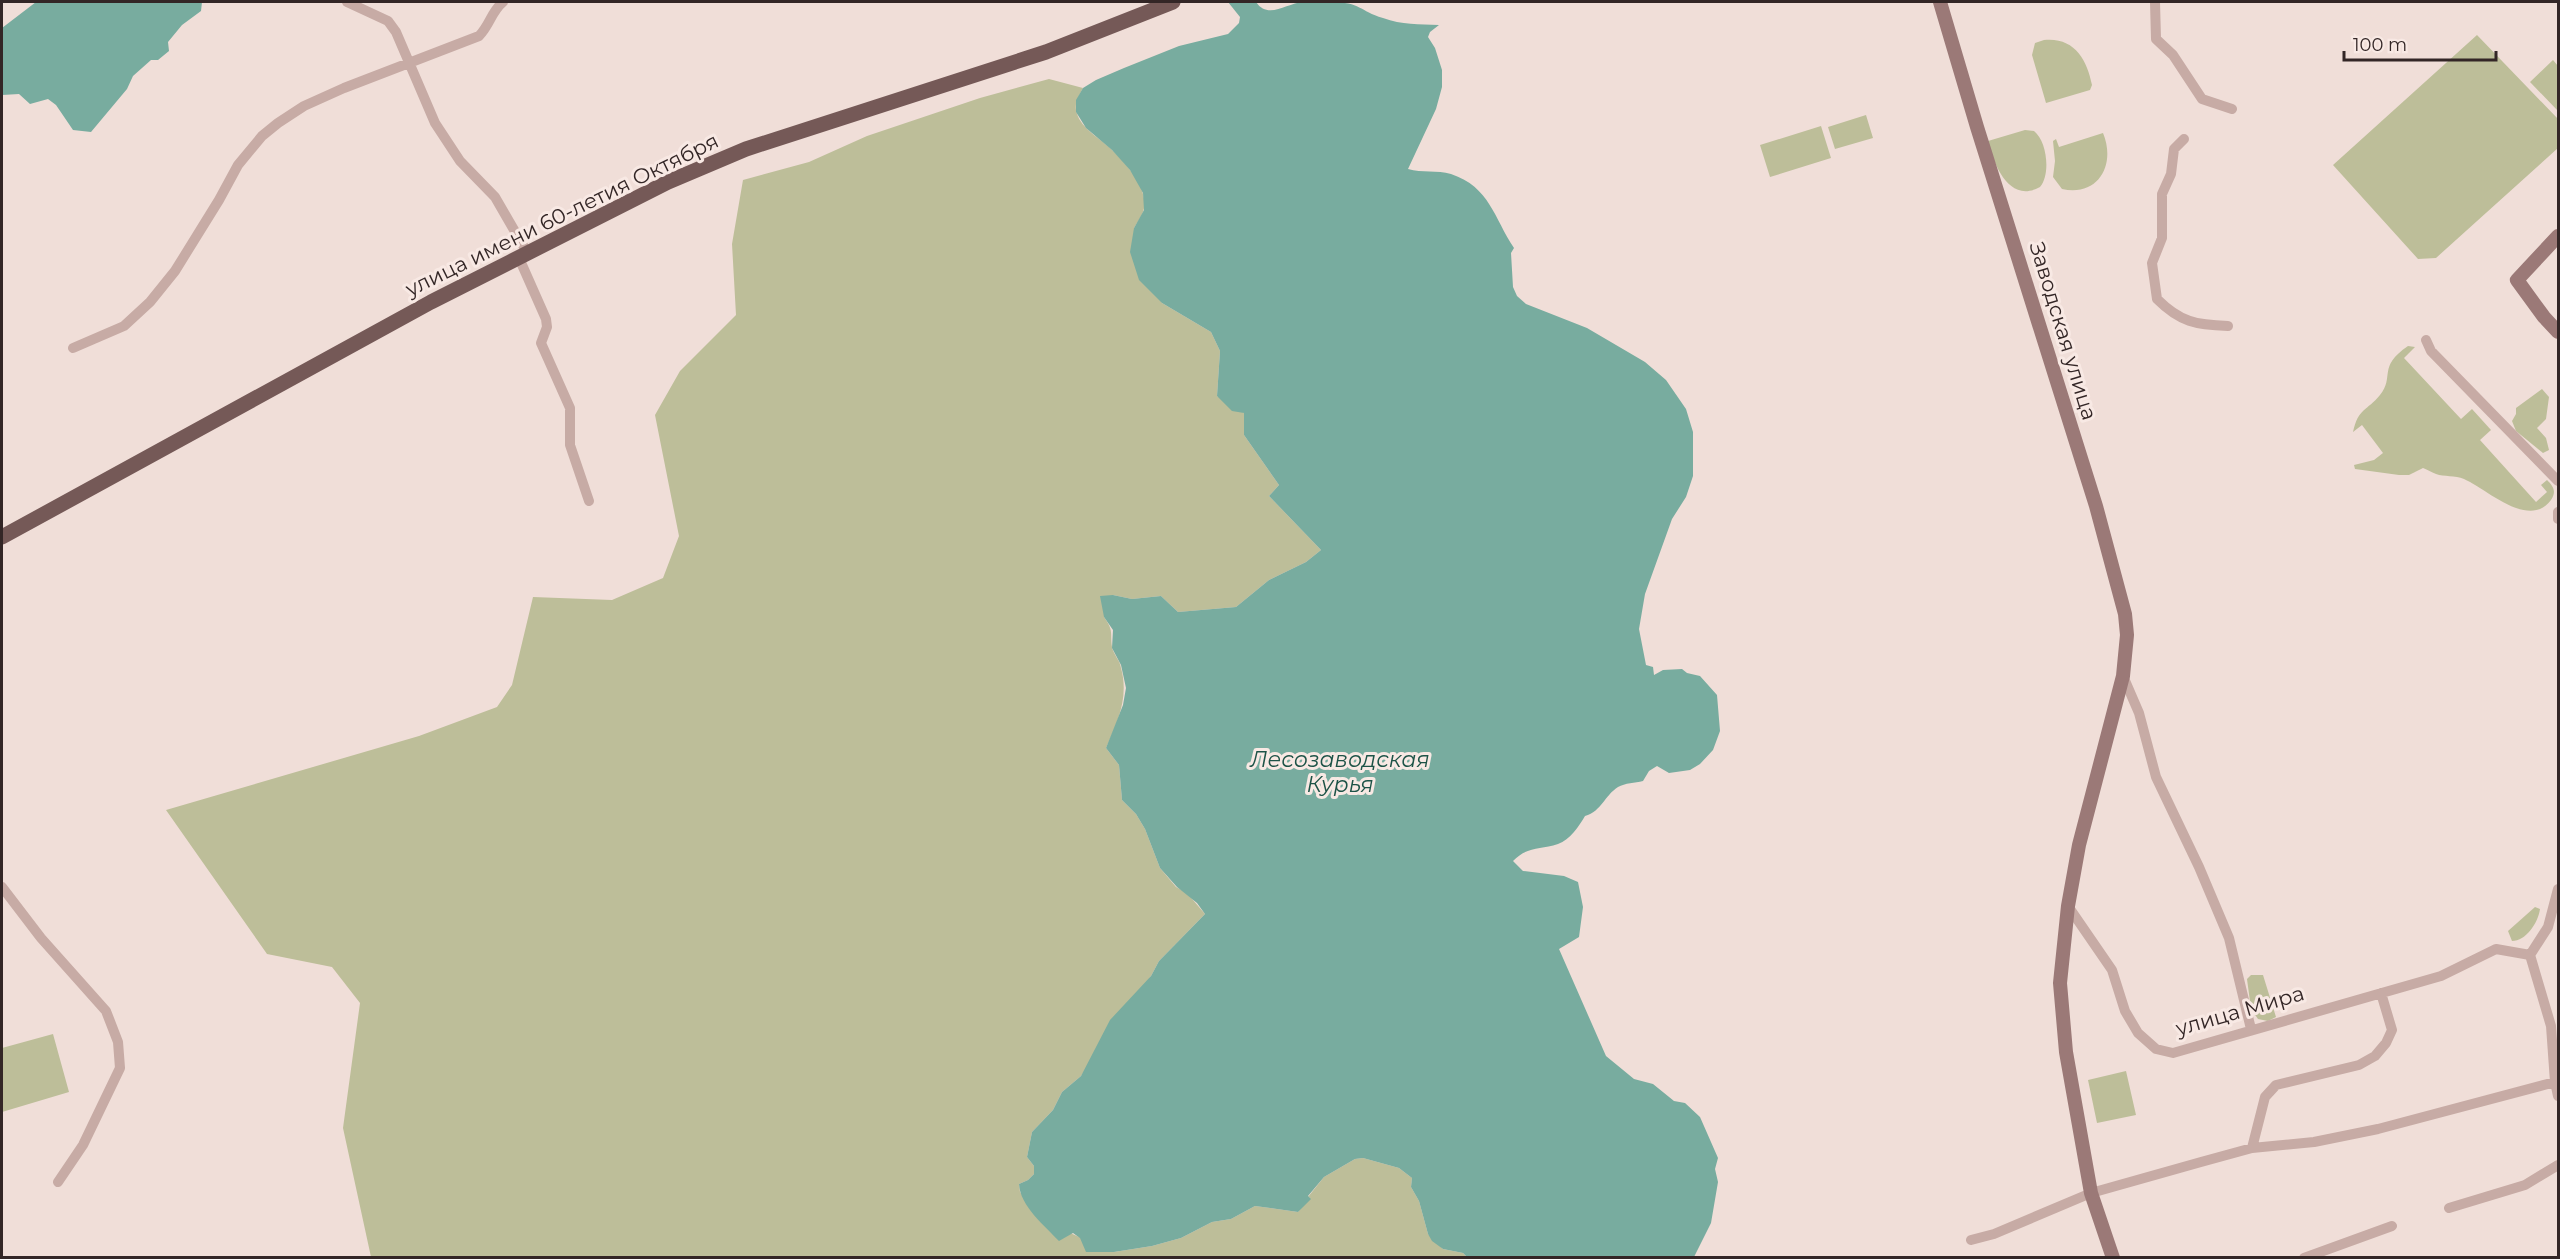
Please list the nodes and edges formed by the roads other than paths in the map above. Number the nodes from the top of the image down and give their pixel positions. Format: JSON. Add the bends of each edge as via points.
{"nodes":[{"id":1,"x":503,"y":2,"type":"edge"},
{"id":2,"x":1173,"y":2,"type":"edge"},
{"id":3,"x":1940,"y":2,"type":"edge"},
{"id":4,"x":2155,"y":2,"type":"edge"},
{"id":5,"x":351,"y":4,"type":"edge"},
{"id":6,"x":409,"y":64,"type":"junction"},
{"id":7,"x":2232,"y":109,"type":"dead end"},
{"id":8,"x":2184,"y":139,"type":"dead end"},
{"id":9,"x":2559,"y":237,"type":"edge"},
{"id":10,"x":524,"y":256,"type":"junction"},
{"id":11,"x":2228,"y":326,"type":"dead end"},
{"id":12,"x":2559,"y":332,"type":"edge"},
{"id":13,"x":2426,"y":340,"type":"dead end"},
{"id":14,"x":73,"y":348,"type":"dead end"},
{"id":15,"x":2559,"y":481,"type":"edge"},
{"id":16,"x":589,"y":501,"type":"dead end"},
{"id":17,"x":2559,"y":512,"type":"edge"},
{"id":18,"x":2559,"y":519,"type":"edge"},
{"id":19,"x":2,"y":537,"type":"edge"},
{"id":20,"x":2123,"y":676,"type":"junction"},
{"id":21,"x":2,"y":887,"type":"edge"},
{"id":22,"x":2559,"y":890,"type":"edge"},
{"id":23,"x":2068,"y":906,"type":"junction"},
{"id":24,"x":2530,"y":955,"type":"junction"},
{"id":25,"x":2381,"y":993,"type":"junction"},
{"id":26,"x":2251,"y":1029,"type":"junction"},
{"id":27,"x":2555,"y":1082,"type":"junction"},
{"id":28,"x":2559,"y":1096,"type":"edge"},
{"id":29,"x":2252,"y":1148,"type":"junction"},
{"id":30,"x":2559,"y":1165,"type":"edge"},
{"id":31,"x":58,"y":1182,"type":"dead end"},
{"id":32,"x":2091,"y":1193,"type":"junction"},
{"id":33,"x":2449,"y":1208,"type":"dead end"},
{"id":34,"x":2392,"y":1226,"type":"dead end"},
{"id":35,"x":1971,"y":1240,"type":"dead end"},
{"id":36,"x":2113,"y":1257,"type":"edge"},
{"id":37,"x":2304,"y":1257,"type":"edge"}],
"edges":[{"from":1,"to":6,"type":"street","via":[[493,10],[489,25],[479,36]]},
{"from":2,"to":10,"type":"main road","name":"улица имени 60-летия Октября","via":[[1046,52],[746,149],[668,182]]},
{"from":3,"to":20,"type":"street","name":"Заводская улица","via":[[2110,553],[2125,614]]},
{"from":4,"to":7,"type":"street","via":[[2156,39],[2173,55],[2202,99]]},
{"from":5,"to":6,"type":"street","via":[[388,21]]},
{"from":6,"to":10,"type":"street","via":[[435,123],[460,161],[495,198]]},
{"from":6,"to":14,"type":"street","via":[[304,106],[262,136],[238,165],[174,271],[150,302],[124,326]]},
{"from":8,"to":11,"type":"street","via":[[2174,149],[2162,194],[2162,238],[2152,263],[2157,299],[2185,321],[2202,326]]},
{"from":9,"to":12,"type":"street","via":[[2517,280]]},
{"from":10,"to":16,"type":"street","via":[[546,319],[541,344],[570,408],[570,445]]},
{"from":10,"to":19,"type":"main road","name":"улица имени 60-летия Октября","via":[[431,302]]},
{"from":13,"to":15,"type":"street","via":[[2431,351]]},
{"from":17,"to":18,"type":"street"},
{"from":20,"to":23,"type":"street","via":[[2079,845]]},
{"from":20,"to":26,"type":"street","via":[[2139,713],[2156,777],[2229,938]]},
{"from":21,"to":31,"type":"street","via":[[106,1011],[117,1042],[120,1068],[83,1144]]},
{"from":22,"to":24,"type":"street","via":[[2548,927]]},
{"from":23,"to":26,"type":"street","name":"улица Мира","via":[[2112,970],[2125,1011],[2138,1032],[2156,1049],[2173,1053]]},
{"from":23,"to":32,"type":"street","via":[[2060,983],[2066,1052]]},
{"from":24,"to":25,"type":"street","name":"улица Мира","via":[[2496,949],[2441,976]]},
{"from":24,"to":27,"type":"street","via":[[2551,1026]]},
{"from":25,"to":26,"type":"street","name":"улица Мира"},
{"from":25,"to":29,"type":"street","via":[[2392,1030],[2386,1043],[2360,1065],[2276,1085],[2265,1097]]},
{"from":27,"to":28,"type":"street"},
{"from":27,"to":29,"type":"street","via":[[2378,1129],[2314,1142]]},
{"from":29,"to":32,"type":"street"},
{"from":30,"to":33,"type":"street","via":[[2525,1185]]},
{"from":32,"to":35,"type":"street"},
{"from":32,"to":36,"type":"street"},
{"from":34,"to":37,"type":"street"}]}
